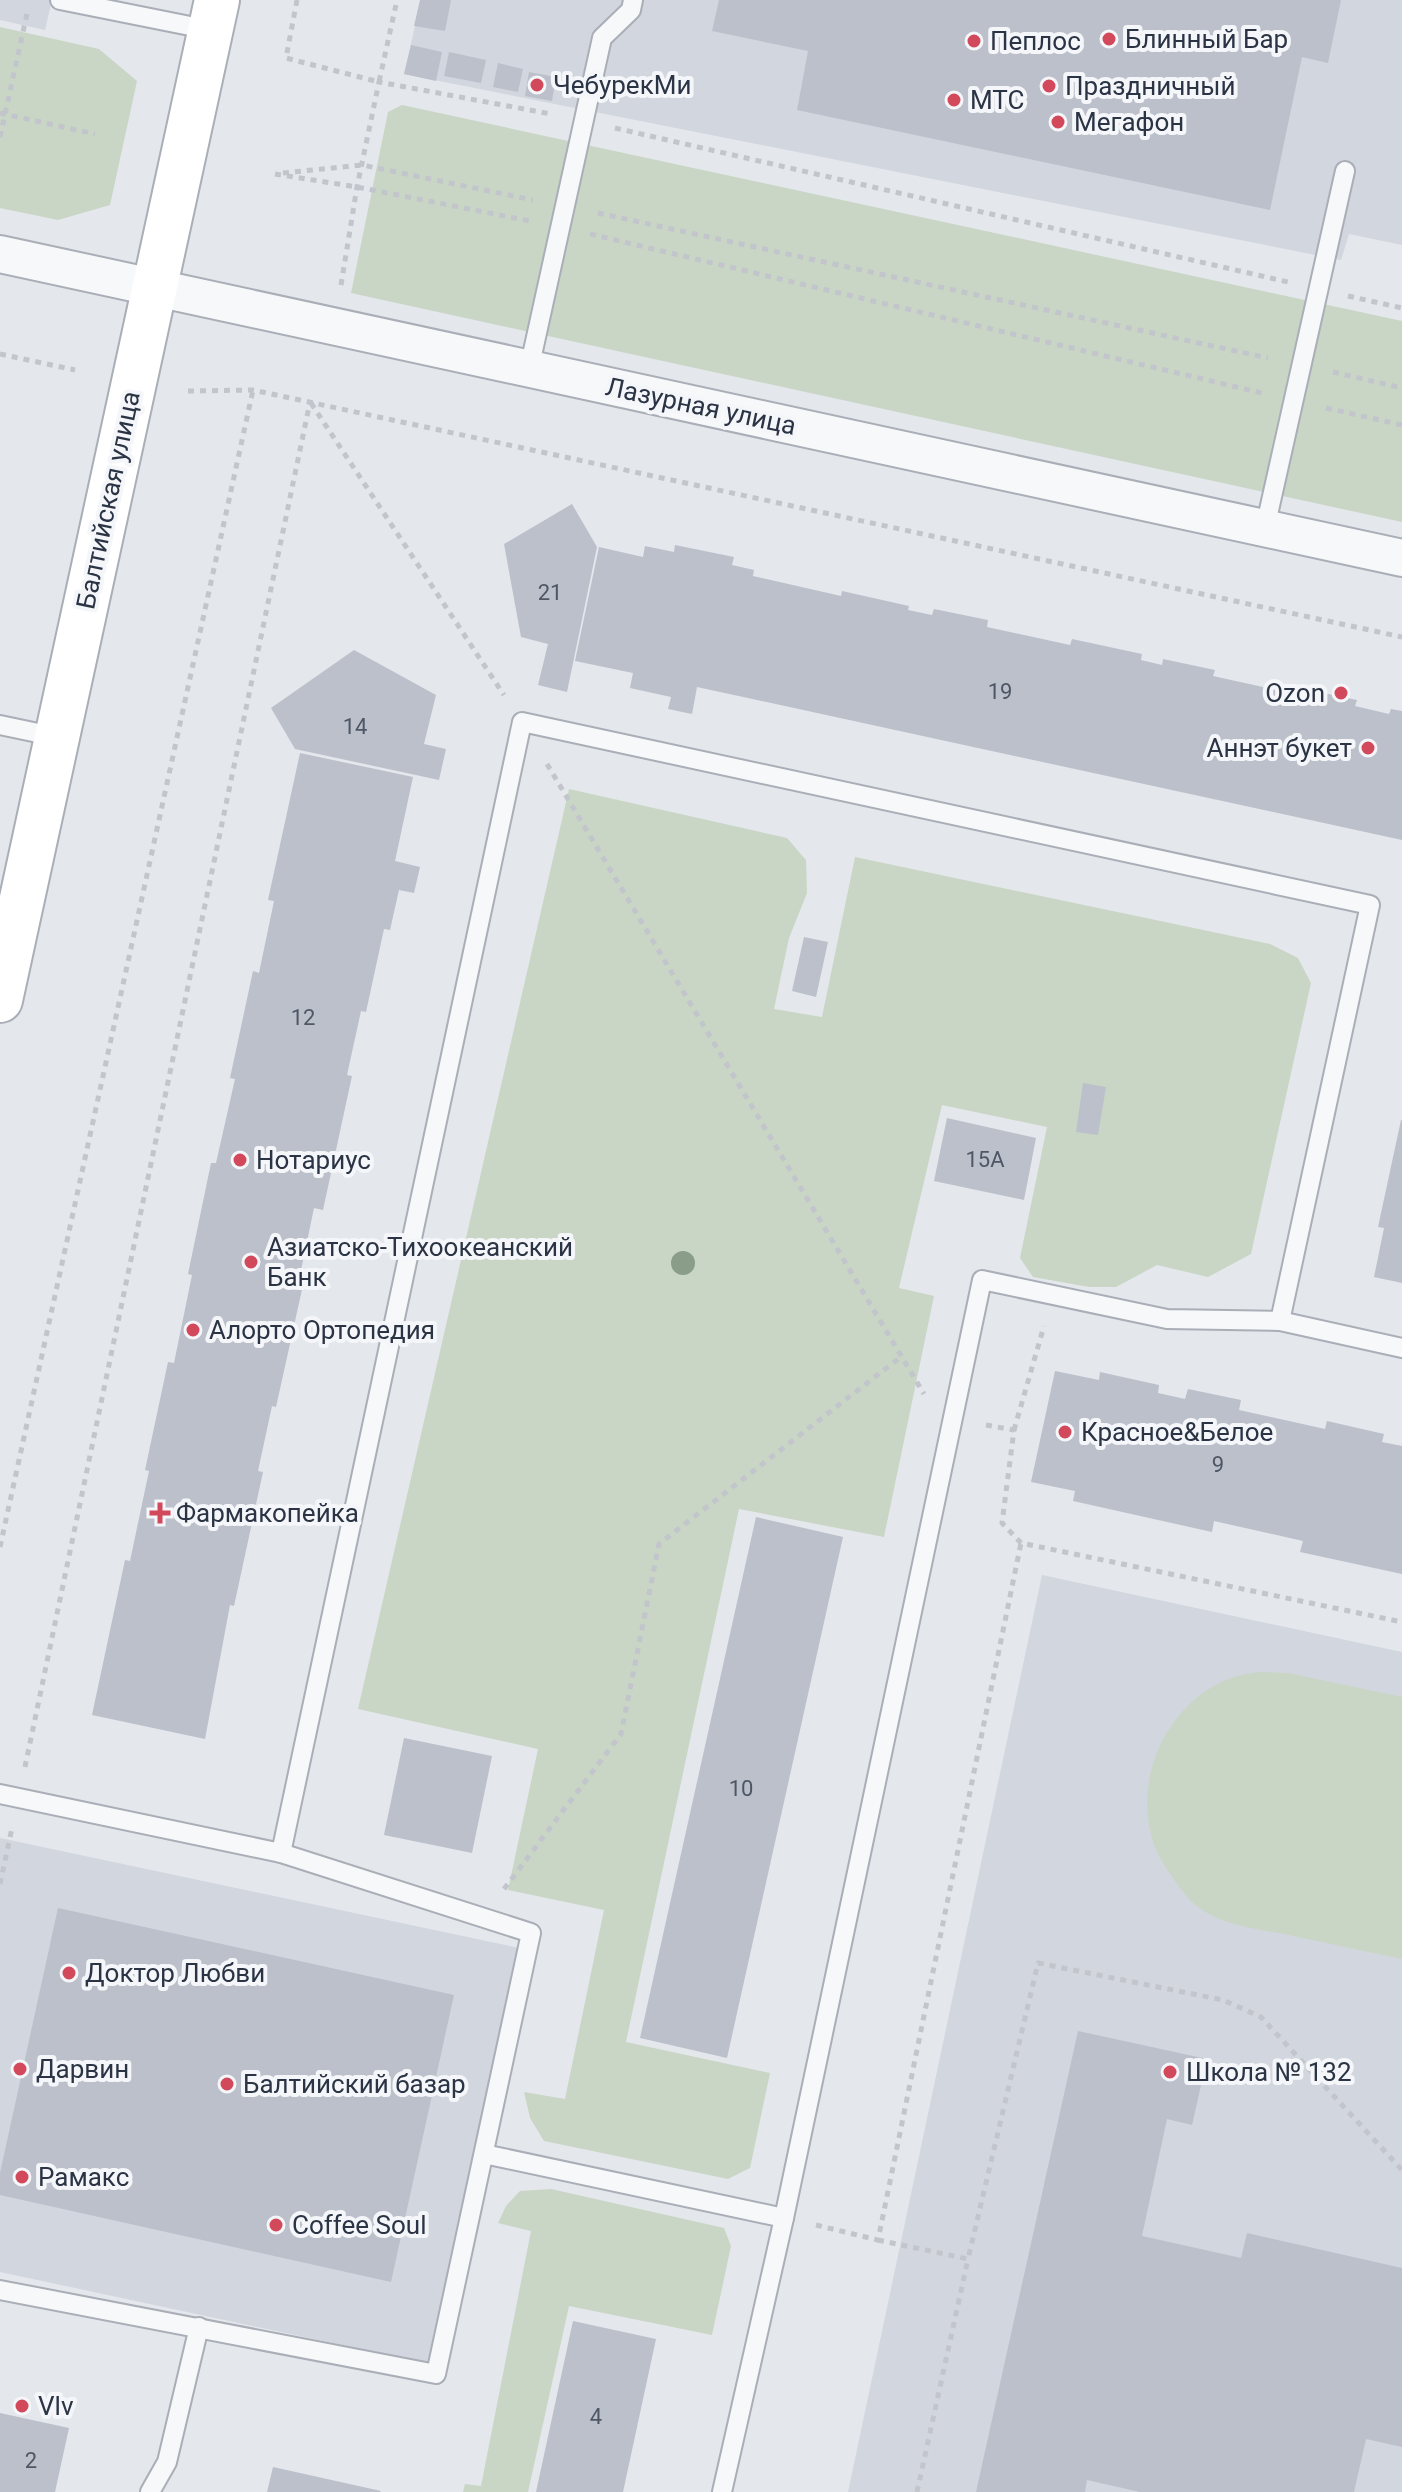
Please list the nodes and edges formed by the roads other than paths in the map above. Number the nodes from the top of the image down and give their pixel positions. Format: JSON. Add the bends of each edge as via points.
{"nodes":[{"id":1,"x":60,"y":0,"type":"edge"},
{"id":2,"x":633,"y":0,"type":"edge"},
{"id":3,"x":109,"y":5,"type":"edge"},
{"id":4,"x":213,"y":15,"type":"edge"},
{"id":5,"x":1345,"y":171,"type":"dead end"},
{"id":6,"x":0,"y":254,"type":"edge"},
{"id":7,"x":153,"y":287,"type":"junction"},
{"id":8,"x":529,"y":369,"type":"junction"},
{"id":9,"x":1265,"y":528,"type":"junction"},
{"id":10,"x":1402,"y":558,"type":"edge"},
{"id":11,"x":0,"y":725,"type":"edge"},
{"id":12,"x":57,"y":737,"type":"junction"},
{"id":13,"x":6,"y":946,"type":"edge"},
{"id":14,"x":0,"y":1000,"type":"edge"},
{"id":15,"x":1280,"y":1321,"type":"junction"},
{"id":16,"x":1402,"y":1348,"type":"edge"},
{"id":17,"x":9,"y":1796,"type":"edge"},
{"id":18,"x":281,"y":1853,"type":"junction"},
{"id":19,"x":484,"y":2154,"type":"junction"},
{"id":20,"x":784,"y":2218,"type":"junction"},
{"id":21,"x":0,"y":2290,"type":"edge"},
{"id":22,"x":199,"y":2327,"type":"junction"},
{"id":23,"x":150,"y":2492,"type":"edge"},
{"id":24,"x":722,"y":2492,"type":"edge"}],
"edges":[{"from":1,"to":3,"type":"lane"},
{"from":2,"to":8,"type":"lane","via":[[631,10],[602,38]]},
{"from":3,"to":4,"type":"lane"},
{"from":4,"to":7,"type":"main road","name":"Балтийская улица"},
{"from":5,"to":9,"type":"lane"},
{"from":6,"to":7,"type":"street","name":"Лазурная улица"},
{"from":7,"to":8,"type":"street","name":"Лазурная улица"},
{"from":7,"to":12,"type":"main road","name":"Балтийская улица"},
{"from":8,"to":9,"type":"street","name":"Лазурная улица"},
{"from":9,"to":10,"type":"street","name":"Лазурная улица"},
{"from":11,"to":12,"type":"lane"},
{"from":12,"to":13,"type":"main road","name":"Балтийская улица"},
{"from":13,"to":14,"type":"main road","name":"Балтийская улица"},
{"from":15,"to":16,"type":"lane"},
{"from":15,"to":18,"type":"lane","via":[[1370,905],[522,722]]},
{"from":15,"to":20,"type":"lane","via":[[1167,1319],[982,1280]]},
{"from":17,"to":18,"type":"lane"},
{"from":18,"to":19,"type":"lane","via":[[531,1933]]},
{"from":19,"to":20,"type":"lane"},
{"from":19,"to":22,"type":"lane","via":[[436,2374]]},
{"from":20,"to":24,"type":"lane"},
{"from":21,"to":22,"type":"lane"},
{"from":22,"to":23,"type":"lane","via":[[167,2462]]}]}
